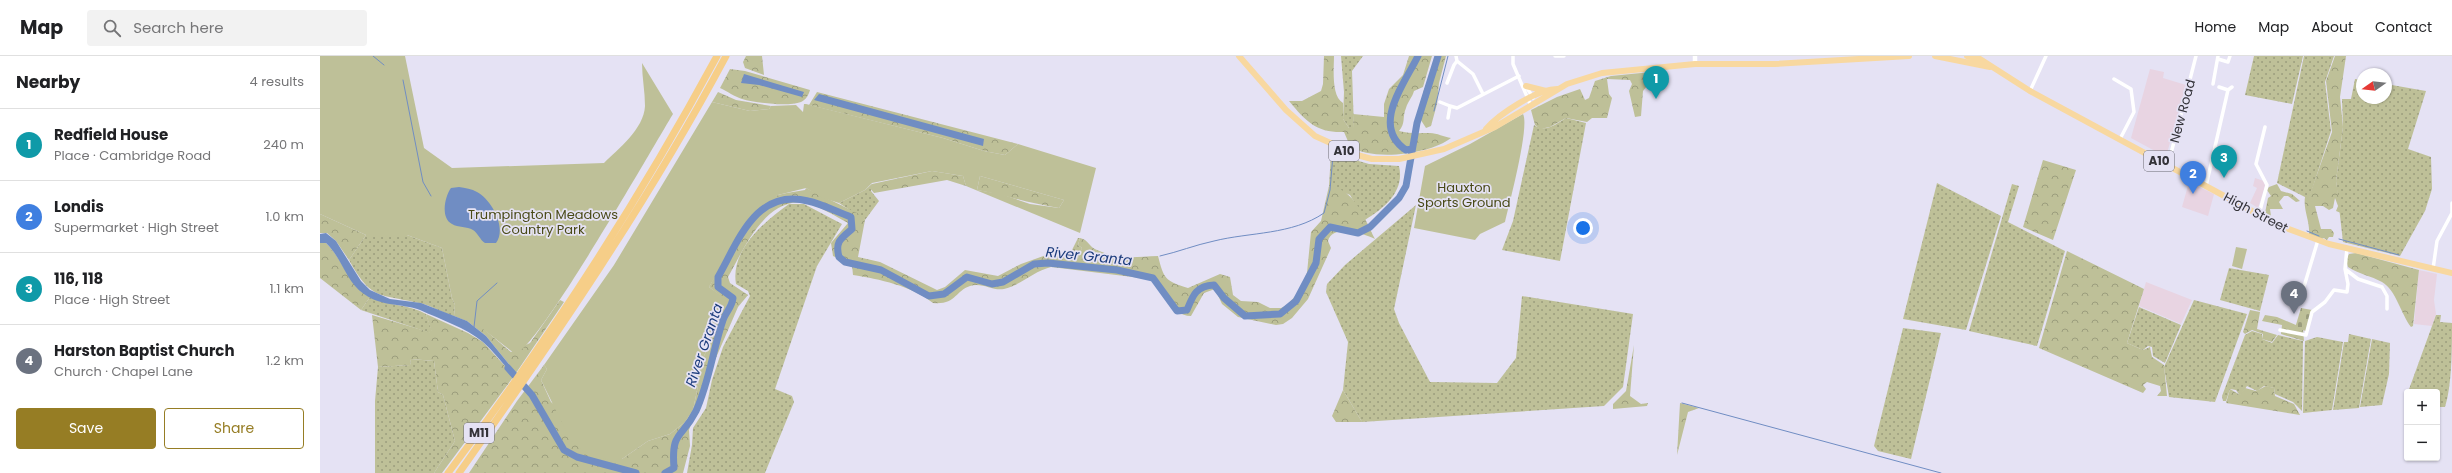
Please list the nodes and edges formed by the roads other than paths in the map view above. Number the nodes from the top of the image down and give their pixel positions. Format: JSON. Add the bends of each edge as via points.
{"nodes":[{"id":1,"x":717,"y":56,"type":"edge"},
{"id":2,"x":726,"y":56,"type":"edge"},
{"id":3,"x":1239,"y":56,"type":"edge"},
{"id":4,"x":1456,"y":56,"type":"edge"},
{"id":5,"x":1511,"y":56,"type":"edge"},
{"id":6,"x":1555,"y":56,"type":"edge"},
{"id":7,"x":1564,"y":56,"type":"edge"},
{"id":8,"x":1695,"y":56,"type":"edge"},
{"id":9,"x":1909,"y":56,"type":"edge"},
{"id":10,"x":1935,"y":56,"type":"edge"},
{"id":11,"x":1967,"y":56,"type":"edge"},
{"id":12,"x":2046,"y":56,"type":"edge"},
{"id":13,"x":2196,"y":56,"type":"edge"},
{"id":14,"x":2230,"y":56,"type":"edge"},
{"id":15,"x":2218,"y":57,"type":"edge"},
{"id":16,"x":1457,"y":61,"type":"junction"},
{"id":17,"x":1978,"y":62,"type":"junction"},
{"id":18,"x":1696,"y":64,"type":"junction"},
{"id":19,"x":1519,"y":76,"type":"junction"},
{"id":20,"x":2114,"y":79,"type":"dead end"},
{"id":21,"x":1447,"y":83,"type":"dead end"},
{"id":22,"x":2213,"y":84,"type":"dead end"},
{"id":23,"x":1525,"y":85,"type":"junction"},
{"id":24,"x":2219,"y":87,"type":"dead end"},
{"id":25,"x":2232,"y":87,"type":"dead end"},
{"id":26,"x":1557,"y":89,"type":"junction"},
{"id":27,"x":2228,"y":90,"type":"junction"},
{"id":28,"x":1546,"y":91,"type":"junction"},
{"id":29,"x":2030,"y":91,"type":"junction"},
{"id":30,"x":1483,"y":94,"type":"junction"},
{"id":31,"x":1532,"y":101,"type":"junction"},
{"id":32,"x":1440,"y":102,"type":"dead end"},
{"id":33,"x":1450,"y":106,"type":"junction"},
{"id":34,"x":1448,"y":118,"type":"dead end"},
{"id":35,"x":2265,"y":127,"type":"dead end"},
{"id":36,"x":2120,"y":139,"type":"junction"},
{"id":37,"x":2168,"y":165,"type":"junction"},
{"id":38,"x":2206,"y":186,"type":"junction"},
{"id":39,"x":2452,"y":203,"type":"edge"},
{"id":40,"x":2452,"y":213,"type":"edge"},
{"id":41,"x":2259,"y":214,"type":"junction"},
{"id":42,"x":2318,"y":240,"type":"junction"},
{"id":43,"x":2347,"y":248,"type":"junction"},
{"id":44,"x":2345,"y":269,"type":"junction"},
{"id":45,"x":2433,"y":269,"type":"junction"},
{"id":46,"x":2452,"y":273,"type":"edge"},
{"id":47,"x":2299,"y":303,"type":"dead end"},
{"id":48,"x":2387,"y":309,"type":"dead end"},
{"id":49,"x":2280,"y":330,"type":"dead end"},
{"id":50,"x":528,"y":369,"type":"junction"},
{"id":51,"x":511,"y":394,"type":"junction"},
{"id":52,"x":448,"y":473,"type":"edge"},
{"id":53,"x":459,"y":473,"type":"edge"}],
"edges":[{"from":1,"to":50,"type":"highway","number":"M11","via":[[674,134]]},
{"from":2,"to":50,"type":"highway","number":"M11","via":[[641,202]]},
{"from":3,"to":31,"type":"highway","number":"A10","via":[[1286,110],[1315,136],[1357,155],[1399,160],[1444,149],[1485,130],[1492,121]]},
{"from":4,"to":16,"type":"street"},
{"from":5,"to":19,"type":"street"},
{"from":6,"to":7,"type":"street"},
{"from":8,"to":18,"type":"street"},
{"from":9,"to":18,"type":"highway","number":"A10","via":[[1775,64]]},
{"from":10,"to":17,"type":"highway","number":"A10"},
{"from":11,"to":17,"type":"highway","number":"A10"},
{"from":12,"to":29,"type":"street"},
{"from":13,"to":37,"type":"street","name":"New Road"},
{"from":14,"to":15,"type":"street","via":[[2228,62]]},
{"from":15,"to":22,"type":"street"},
{"from":16,"to":21,"type":"street"},
{"from":16,"to":30,"type":"street","via":[[1473,74]]},
{"from":17,"to":29,"type":"highway","name":"High Street","number":"A10"},
{"from":18,"to":26,"type":"highway","number":"A10","via":[[1602,73],[1576,80]]},
{"from":19,"to":23,"type":"street"},
{"from":19,"to":30,"type":"street"},
{"from":20,"to":36,"type":"street","via":[[2131,89],[2134,112]]},
{"from":23,"to":28,"type":"highway"},
{"from":23,"to":31,"type":"street"},
{"from":24,"to":27,"type":"street"},
{"from":25,"to":27,"type":"street"},
{"from":26,"to":28,"type":"highway","number":"A10"},
{"from":26,"to":31,"type":"highway","number":"A10"},
{"from":27,"to":38,"type":"street"},
{"from":28,"to":31,"type":"highway","number":"A10"},
{"from":29,"to":36,"type":"highway","name":"High Street","number":"A10"},
{"from":30,"to":33,"type":"street","via":[[1457,108]]},
{"from":32,"to":33,"type":"street"},
{"from":33,"to":34,"type":"street"},
{"from":35,"to":41,"type":"street","via":[[2256,164],[2267,184]]},
{"from":36,"to":37,"type":"highway","name":"High Street","number":"A10"},
{"from":37,"to":38,"type":"highway","name":"High Street","number":"A10"},
{"from":38,"to":41,"type":"highway","name":"High Street","number":"A10"},
{"from":39,"to":40,"type":"street"},
{"from":40,"to":45,"type":"street","via":[[2438,236]]},
{"from":41,"to":42,"type":"highway","name":"High Street","number":"A10","via":[[2278,225]]},
{"from":42,"to":43,"type":"highway","name":"High Street","number":"A10"},
{"from":42,"to":47,"type":"street"},
{"from":43,"to":44,"type":"street"},
{"from":43,"to":45,"type":"highway","name":"High Street","number":"A10"},
{"from":44,"to":48,"type":"street","via":[[2358,279],[2382,287],[2387,296]]},
{"from":44,"to":49,"type":"street","via":[[2348,284],[2346,292],[2334,290],[2325,302],[2312,312],[2306,335]]},
{"from":45,"to":46,"type":"highway","name":"High Street","number":"A10"},
{"from":50,"to":51,"type":"highway","number":"M11"},
{"from":51,"to":52,"type":"highway","number":"M11"},
{"from":51,"to":53,"type":"highway","number":"M11"}]}
